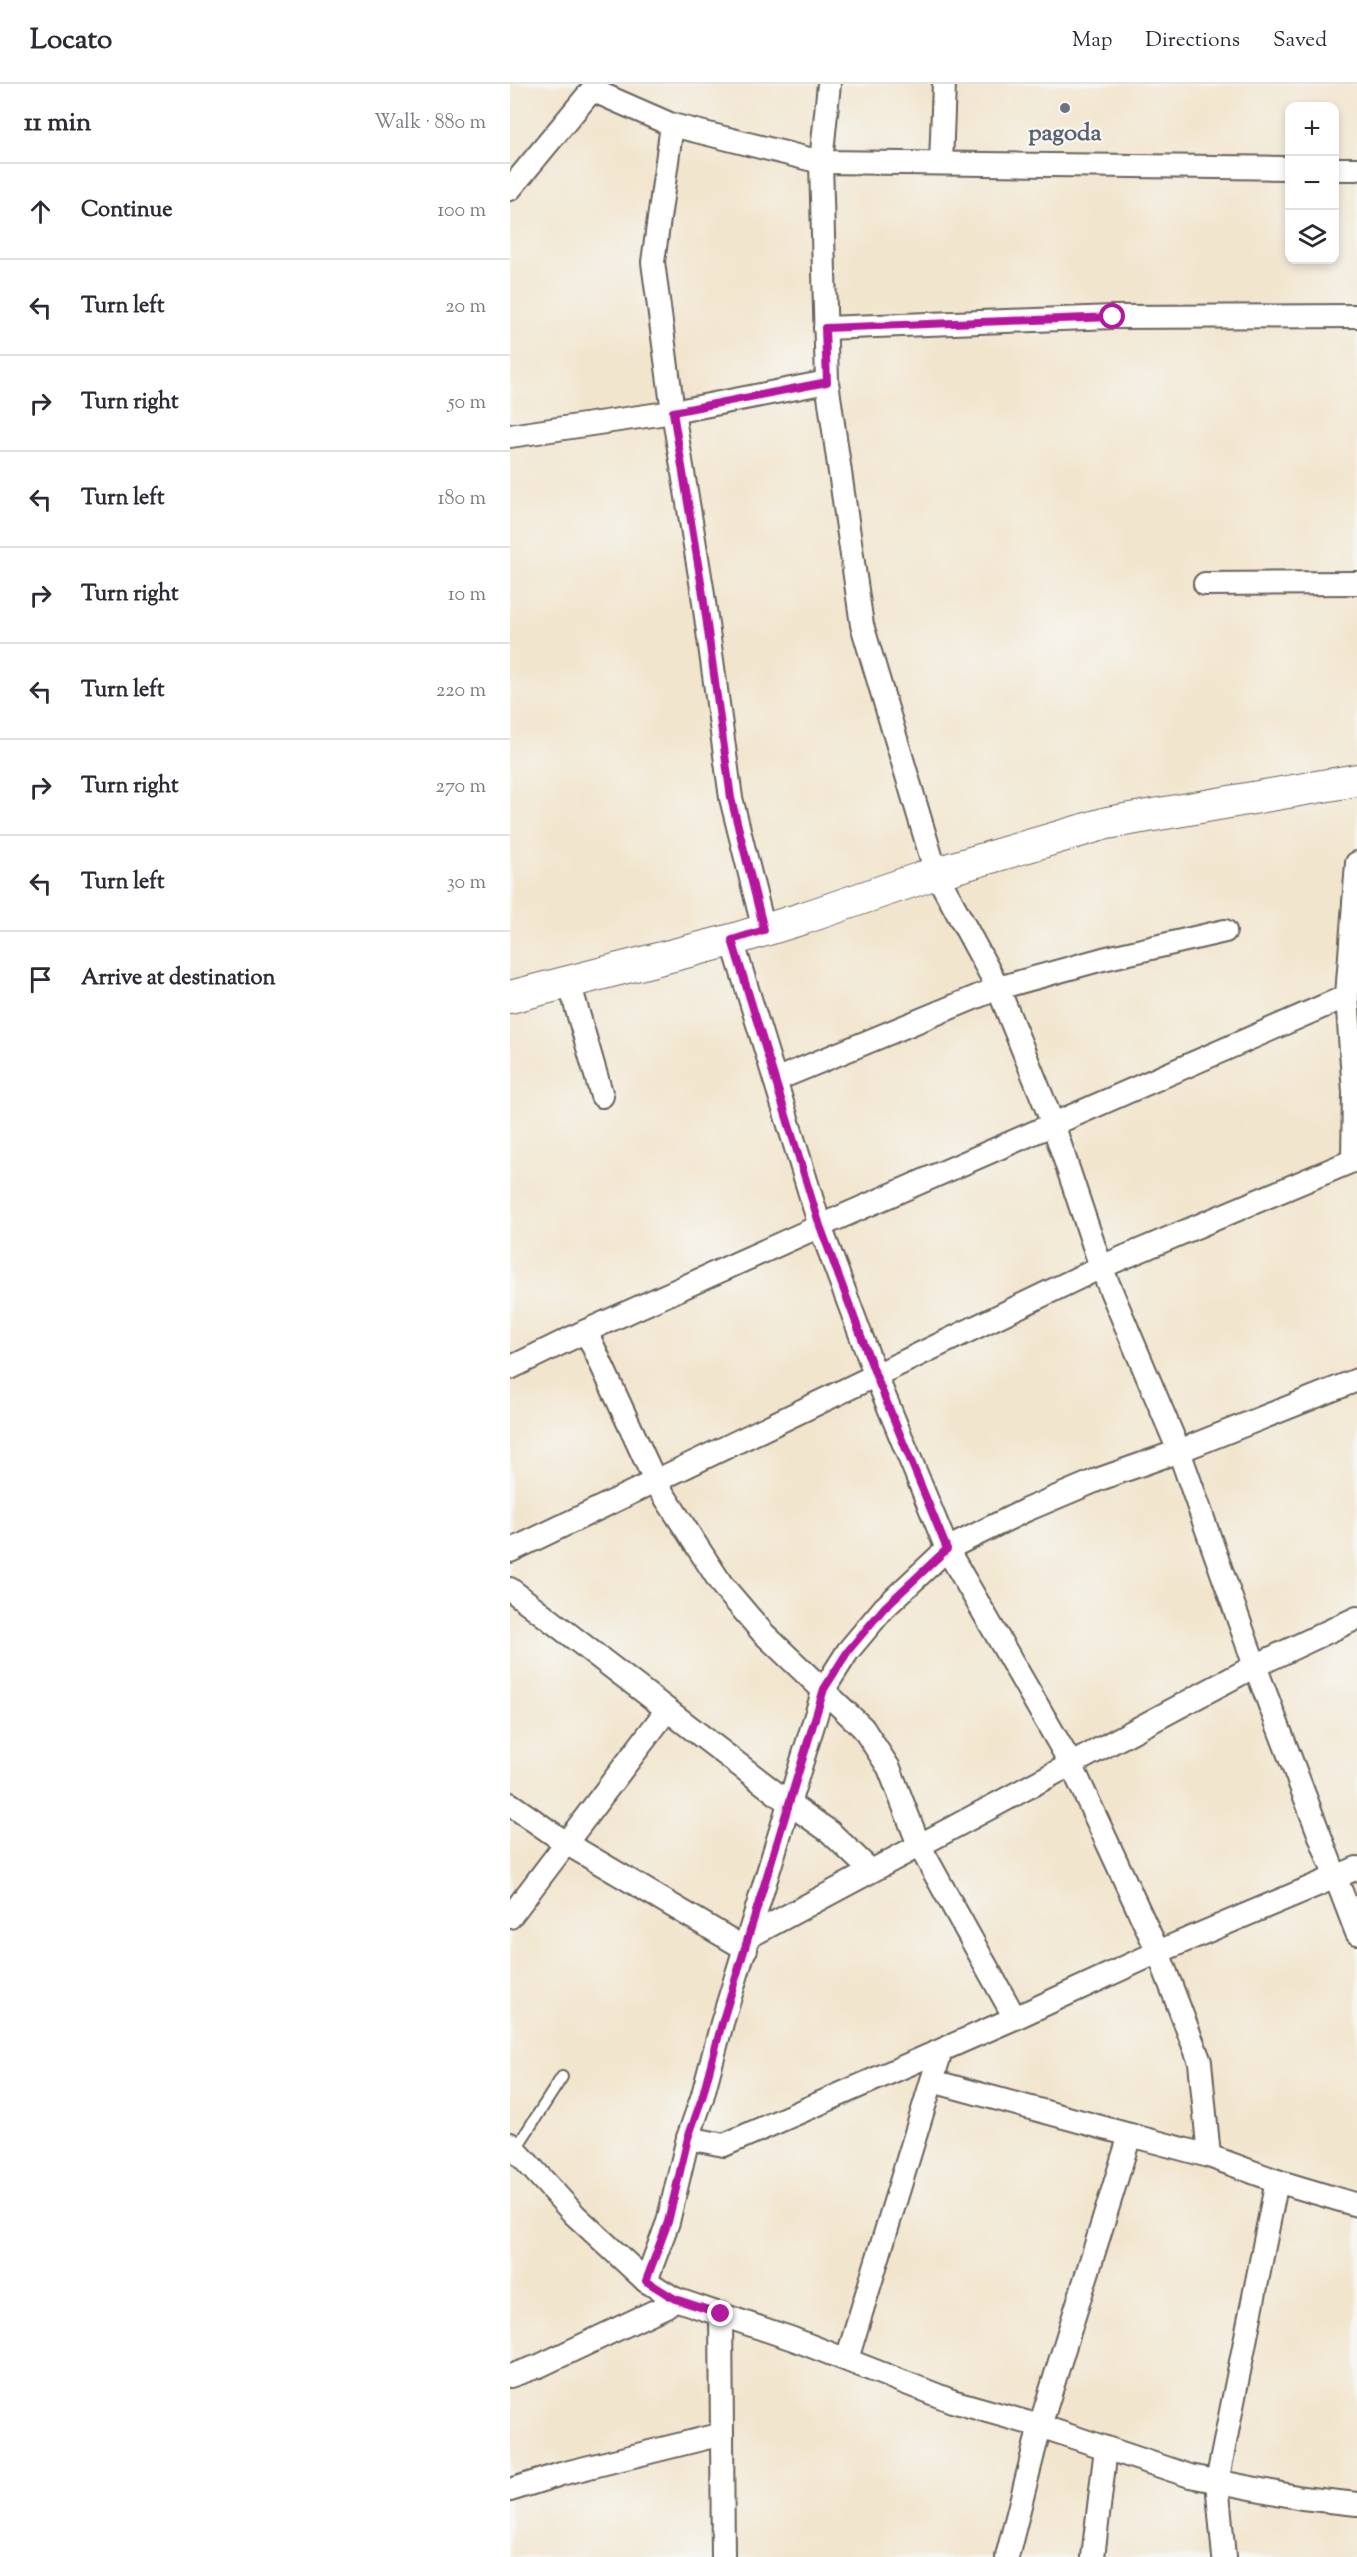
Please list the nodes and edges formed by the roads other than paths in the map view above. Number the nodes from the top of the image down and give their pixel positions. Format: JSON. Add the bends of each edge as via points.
{"nodes":[{"id":1,"x":829,"y":84,"type":"edge"},
{"id":2,"x":944,"y":84,"type":"edge"},
{"id":3,"x":595,"y":87,"type":"edge"},
{"id":4,"x":672,"y":125,"type":"junction"},
{"id":5,"x":821,"y":162,"type":"junction"},
{"id":6,"x":941,"y":163,"type":"junction"},
{"id":7,"x":1285,"y":168,"type":"edge"},
{"id":8,"x":1339,"y":169,"type":"edge"},
{"id":9,"x":1357,"y":169,"type":"edge"},
{"id":10,"x":510,"y":189,"type":"edge"},
{"id":11,"x":1357,"y":316,"type":"edge"},
{"id":12,"x":825,"y":328,"type":"junction"},
{"id":13,"x":827,"y":382,"type":"junction"},
{"id":14,"x":673,"y":412,"type":"junction"},
{"id":15,"x":510,"y":436,"type":"edge"},
{"id":16,"x":1357,"y":583,"type":"edge"},
{"id":17,"x":1205,"y":584,"type":"dead end"},
{"id":18,"x":1357,"y":780,"type":"edge"},
{"id":19,"x":1357,"y":863,"type":"edge"},
{"id":20,"x":936,"y":873,"type":"junction"},
{"id":21,"x":764,"y":930,"type":"junction"},
{"id":22,"x":1225,"y":931,"type":"dead end"},
{"id":23,"x":732,"y":940,"type":"junction"},
{"id":24,"x":569,"y":982,"type":"junction"},
{"id":25,"x":998,"y":988,"type":"junction"},
{"id":26,"x":1347,"y":996,"type":"junction"},
{"id":27,"x":510,"y":997,"type":"edge"},
{"id":28,"x":775,"y":1080,"type":"junction"},
{"id":29,"x":602,"y":1096,"type":"dead end"},
{"id":30,"x":1053,"y":1124,"type":"junction"},
{"id":31,"x":1355,"y":1160,"type":"edge"},
{"id":32,"x":820,"y":1226,"type":"junction"},
{"id":33,"x":1101,"y":1267,"type":"junction"},
{"id":34,"x":586,"y":1331,"type":"junction"},
{"id":35,"x":510,"y":1368,"type":"edge"},
{"id":36,"x":876,"y":1376,"type":"junction"},
{"id":37,"x":1357,"y":1380,"type":"edge"},
{"id":38,"x":1179,"y":1451,"type":"junction"},
{"id":39,"x":656,"y":1483,"type":"junction"},
{"id":40,"x":947,"y":1549,"type":"junction"},
{"id":41,"x":510,"y":1551,"type":"edge"},
{"id":42,"x":510,"y":1589,"type":"edge"},
{"id":43,"x":1357,"y":1618,"type":"edge"},
{"id":44,"x":1255,"y":1666,"type":"junction"},
{"id":45,"x":824,"y":1689,"type":"junction"},
{"id":46,"x":667,"y":1710,"type":"junction"},
{"id":47,"x":1071,"y":1764,"type":"junction"},
{"id":48,"x":510,"y":1804,"type":"edge"},
{"id":49,"x":790,"y":1804,"type":"junction"},
{"id":50,"x":566,"y":1843,"type":"junction"},
{"id":51,"x":920,"y":1845,"type":"junction"},
{"id":52,"x":1357,"y":1868,"type":"edge"},
{"id":53,"x":871,"y":1871,"type":"junction"},
{"id":54,"x":1335,"y":1878,"type":"junction"},
{"id":55,"x":510,"y":1917,"type":"edge"},
{"id":56,"x":1357,"y":1933,"type":"edge"},
{"id":57,"x":748,"y":1943,"type":"junction"},
{"id":58,"x":1158,"y":1952,"type":"junction"},
{"id":59,"x":1015,"y":2018,"type":"junction"},
{"id":60,"x":941,"y":2051,"type":"junction"},
{"id":61,"x":562,"y":2077,"type":"dead end"},
{"id":62,"x":932,"y":2081,"type":"junction"},
{"id":63,"x":1130,"y":2135,"type":"junction"},
{"id":64,"x":688,"y":2138,"type":"junction"},
{"id":65,"x":513,"y":2147,"type":"edge"},
{"id":66,"x":1209,"y":2156,"type":"junction"},
{"id":67,"x":1276,"y":2181,"type":"junction"},
{"id":68,"x":1357,"y":2205,"type":"edge"},
{"id":69,"x":646,"y":2281,"type":"junction"},
{"id":70,"x":675,"y":2299,"type":"junction"},
{"id":71,"x":721,"y":2314,"type":"junction"},
{"id":72,"x":847,"y":2359,"type":"junction"},
{"id":73,"x":510,"y":2376,"type":"edge"},
{"id":74,"x":1040,"y":2426,"type":"junction"},
{"id":75,"x":722,"y":2434,"type":"junction"},
{"id":76,"x":1106,"y":2448,"type":"junction"},
{"id":77,"x":1218,"y":2482,"type":"junction"},
{"id":78,"x":510,"y":2490,"type":"edge"},
{"id":79,"x":1357,"y":2504,"type":"edge"},
{"id":80,"x":723,"y":2557,"type":"edge"},
{"id":81,"x":1007,"y":2557,"type":"edge"},
{"id":82,"x":1093,"y":2557,"type":"edge"},
{"id":83,"x":1224,"y":2557,"type":"edge"}],
"edges":[{"from":1,"to":5,"type":"street"},
{"from":2,"to":6,"type":"street"},
{"from":3,"to":4,"type":"street"},
{"from":3,"to":10,"type":"street"},
{"from":4,"to":5,"type":"street"},
{"from":4,"to":14,"type":"street","via":[[653,262]]},
{"from":5,"to":6,"type":"street"},
{"from":5,"to":12,"type":"street"},
{"from":6,"to":7,"type":"street"},
{"from":8,"to":9,"type":"street"},
{"from":11,"to":12,"type":"street","via":[[1113,317]]},
{"from":12,"to":13,"type":"street"},
{"from":13,"to":14,"type":"street"},
{"from":13,"to":20,"type":"street","via":[[862,625]]},
{"from":14,"to":15,"type":"street"},
{"from":14,"to":21,"type":"street","via":[[731,798]]},
{"from":16,"to":17,"type":"street"},
{"from":18,"to":20,"type":"street","via":[[1107,823]]},
{"from":19,"to":26,"type":"street"},
{"from":20,"to":21,"type":"street"},
{"from":20,"to":25,"type":"street"},
{"from":21,"to":23,"type":"street"},
{"from":22,"to":25,"type":"street"},
{"from":23,"to":24,"type":"street"},
{"from":23,"to":28,"type":"street"},
{"from":24,"to":27,"type":"street"},
{"from":24,"to":29,"type":"street"},
{"from":25,"to":28,"type":"street"},
{"from":25,"to":30,"type":"street"},
{"from":26,"to":30,"type":"street"},
{"from":26,"to":31,"type":"street"},
{"from":28,"to":32,"type":"street"},
{"from":30,"to":32,"type":"street"},
{"from":30,"to":33,"type":"street"},
{"from":31,"to":33,"type":"street"},
{"from":32,"to":34,"type":"street"},
{"from":32,"to":36,"type":"street"},
{"from":33,"to":36,"type":"street"},
{"from":33,"to":38,"type":"street"},
{"from":34,"to":35,"type":"street"},
{"from":34,"to":39,"type":"street"},
{"from":36,"to":39,"type":"street"},
{"from":36,"to":40,"type":"street"},
{"from":37,"to":38,"type":"street"},
{"from":38,"to":40,"type":"street","via":[[1097,1480]]},
{"from":38,"to":44,"type":"street"},
{"from":39,"to":41,"type":"street"},
{"from":39,"to":45,"type":"street","via":[[722,1585],[763,1633]]},
{"from":40,"to":45,"type":"street","via":[[884,1608],[848,1651]]},
{"from":40,"to":47,"type":"street"},
{"from":42,"to":46,"type":"street"},
{"from":43,"to":44,"type":"street"},
{"from":44,"to":47,"type":"street"},
{"from":44,"to":54,"type":"street"},
{"from":45,"to":49,"type":"street"},
{"from":45,"to":51,"type":"street","via":[[863,1728],[889,1768]]},
{"from":46,"to":49,"type":"street"},
{"from":46,"to":50,"type":"street"},
{"from":47,"to":51,"type":"street"},
{"from":47,"to":58,"type":"street"},
{"from":48,"to":50,"type":"street"},
{"from":49,"to":53,"type":"street","via":[[830,1832]]},
{"from":49,"to":57,"type":"street"},
{"from":50,"to":55,"type":"street"},
{"from":50,"to":57,"type":"street"},
{"from":51,"to":53,"type":"street"},
{"from":51,"to":59,"type":"street"},
{"from":52,"to":54,"type":"street"},
{"from":53,"to":57,"type":"street"},
{"from":54,"to":56,"type":"street"},
{"from":54,"to":58,"type":"street"},
{"from":57,"to":64,"type":"street"},
{"from":58,"to":59,"type":"street"},
{"from":58,"to":66,"type":"street","via":[[1200,2062]]},
{"from":59,"to":60,"type":"street"},
{"from":60,"to":62,"type":"street"},
{"from":60,"to":64,"type":"street","via":[[724,2145]]},
{"from":61,"to":65,"type":"lane"},
{"from":62,"to":63,"type":"street"},
{"from":62,"to":72,"type":"street"},
{"from":63,"to":66,"type":"street"},
{"from":63,"to":74,"type":"street"},
{"from":64,"to":69,"type":"street","via":[[668,2222]]},
{"from":65,"to":69,"type":"street","via":[[575,2215]]},
{"from":66,"to":67,"type":"street"},
{"from":67,"to":68,"type":"street"},
{"from":67,"to":77,"type":"street"},
{"from":69,"to":70,"type":"street"},
{"from":70,"to":71,"type":"street"},
{"from":70,"to":73,"type":"street","via":[[539,2366]]},
{"from":71,"to":72,"type":"street"},
{"from":71,"to":75,"type":"street"},
{"from":72,"to":74,"type":"street","via":[[952,2401]]},
{"from":74,"to":76,"type":"street"},
{"from":74,"to":81,"type":"street"},
{"from":75,"to":78,"type":"street"},
{"from":75,"to":80,"type":"street"},
{"from":76,"to":77,"type":"street"},
{"from":76,"to":82,"type":"street"},
{"from":77,"to":79,"type":"street"},
{"from":77,"to":83,"type":"street"}]}
